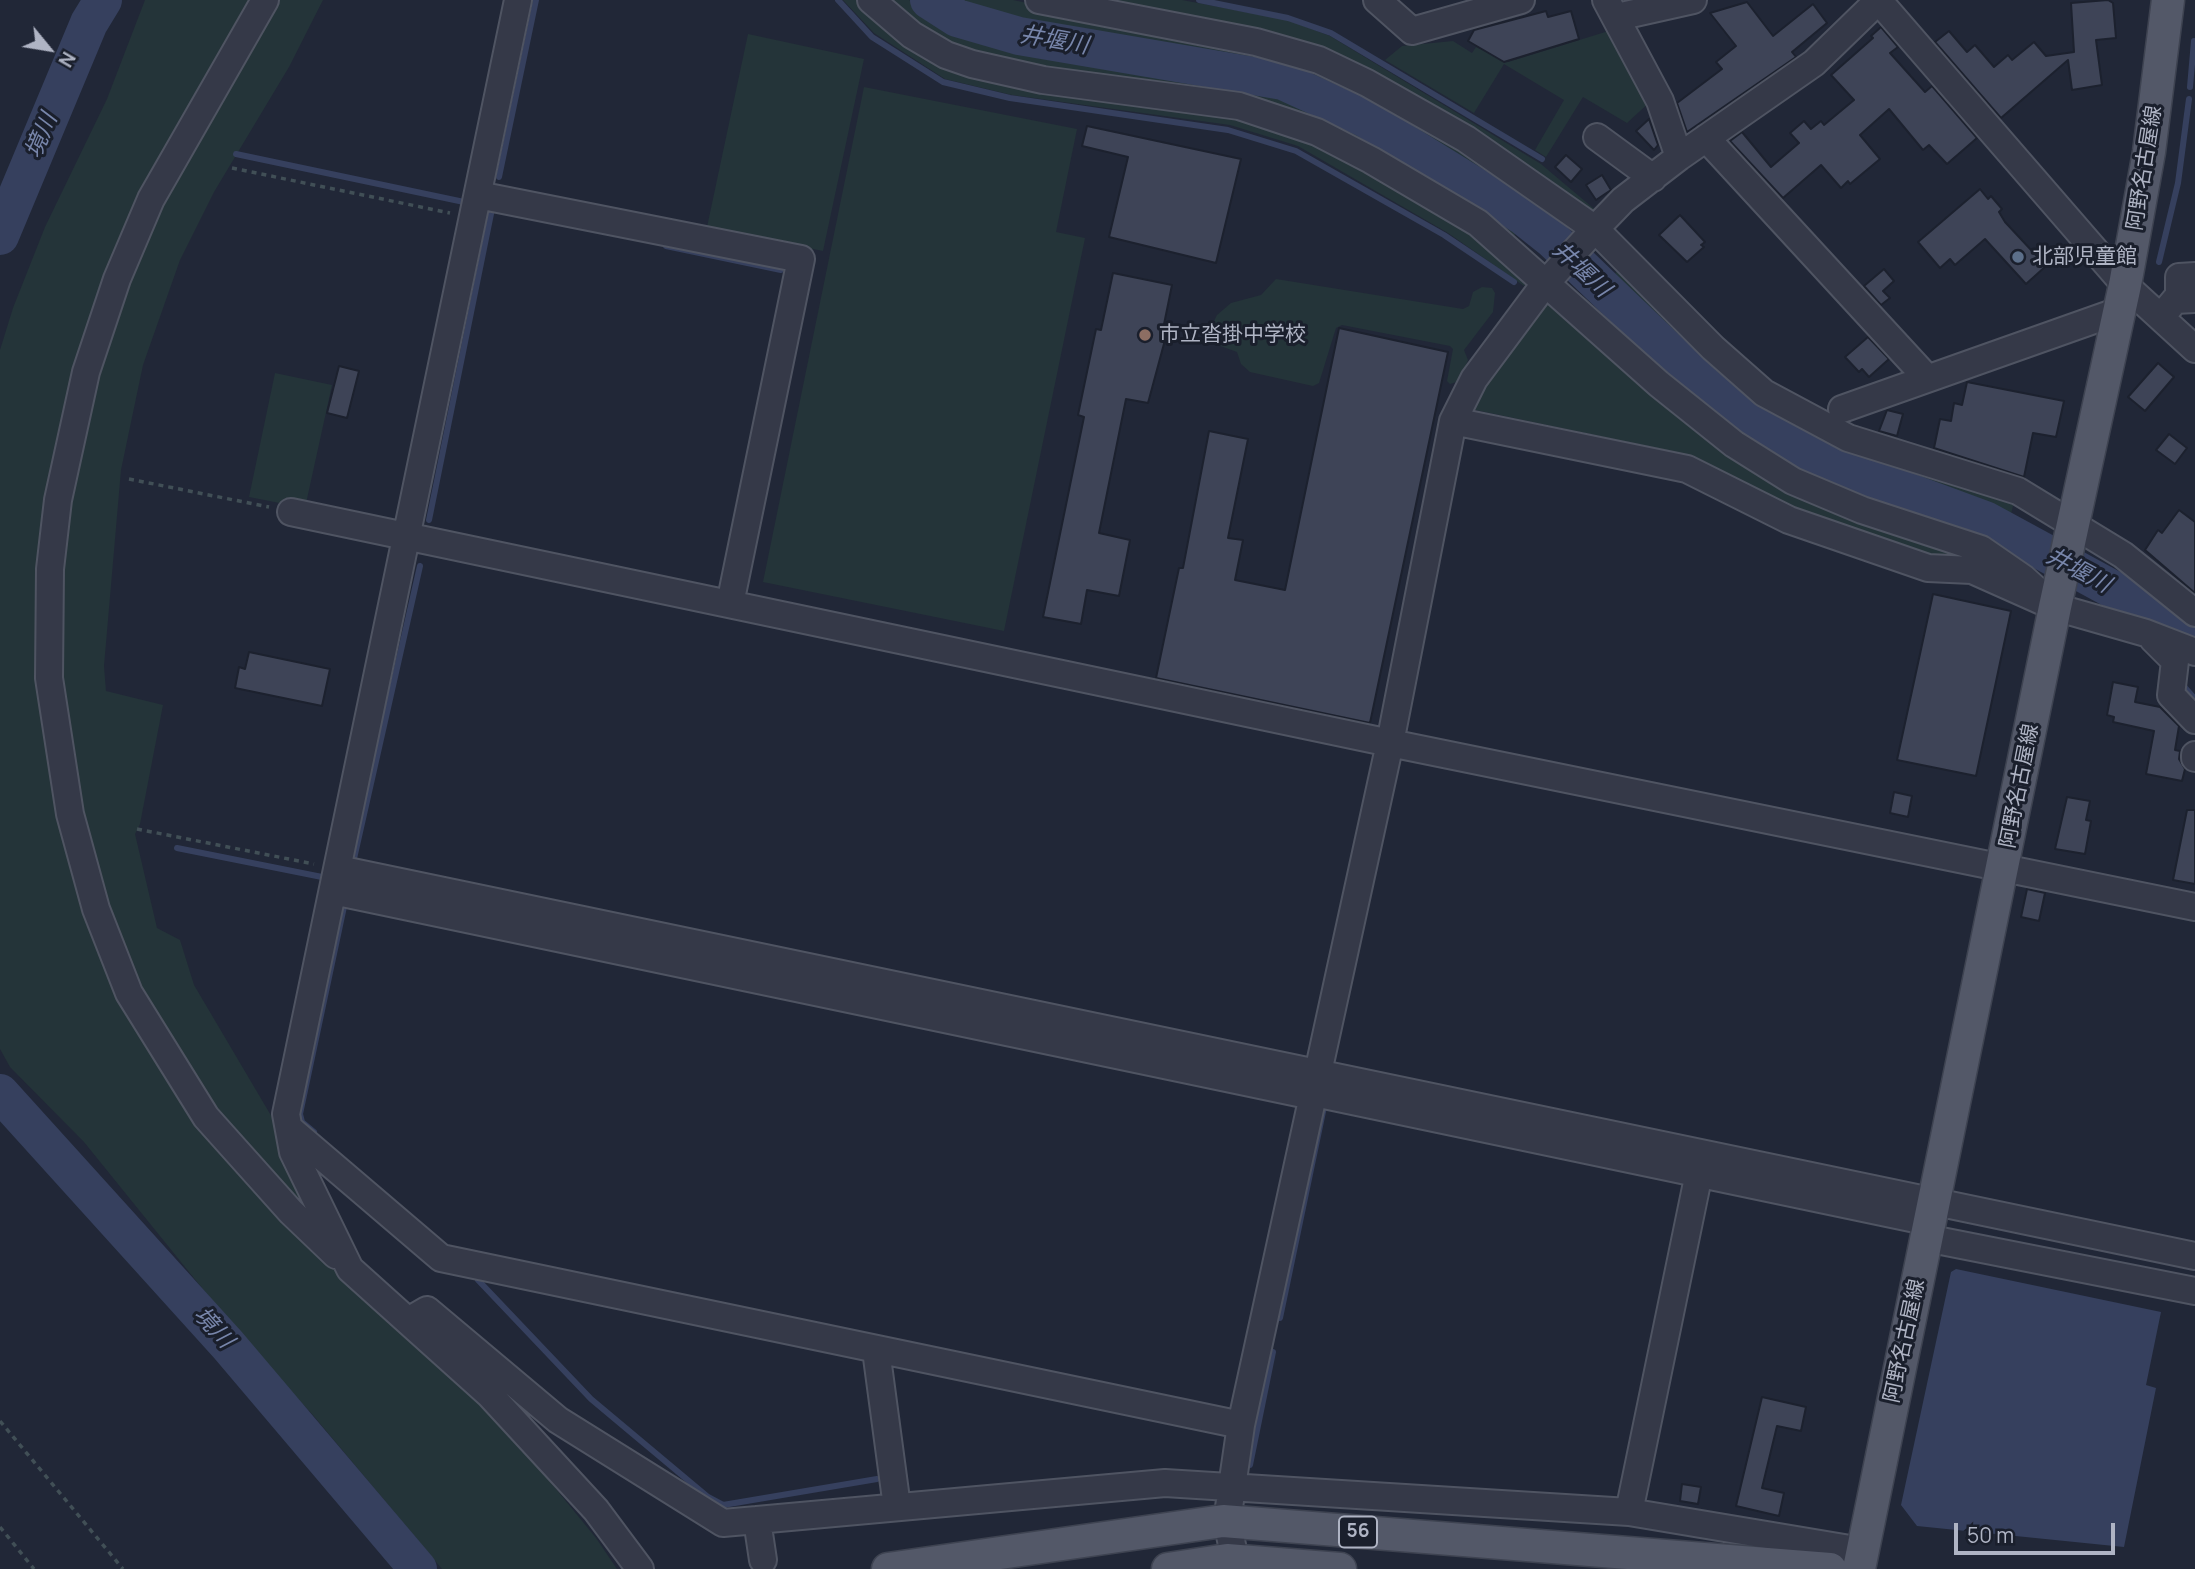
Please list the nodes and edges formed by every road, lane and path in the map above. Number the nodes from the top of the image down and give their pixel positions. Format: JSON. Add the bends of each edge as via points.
{"nodes":[{"id":1,"x":265,"y":0,"type":"edge"},
{"id":2,"x":518,"y":0,"type":"edge"},
{"id":3,"x":871,"y":0,"type":"edge"},
{"id":4,"x":1039,"y":0,"type":"edge"},
{"id":5,"x":1377,"y":0,"type":"edge"},
{"id":6,"x":1521,"y":0,"type":"edge"},
{"id":7,"x":1693,"y":0,"type":"edge"},
{"id":8,"x":1879,"y":0,"type":"edge"},
{"id":9,"x":2168,"y":0,"type":"edge"},
{"id":10,"x":1611,"y":8,"type":"edge"},
{"id":11,"x":1597,"y":137,"type":"dead end"},
{"id":12,"x":1706,"y":138,"type":"junction"},
{"id":13,"x":1679,"y":157,"type":"junction"},
{"id":14,"x":232,"y":168,"type":"dead end"},
{"id":15,"x":1653,"y":178,"type":"junction"},
{"id":16,"x":475,"y":206,"type":"junction"},
{"id":17,"x":1592,"y":231,"type":"junction"},
{"id":18,"x":2195,"y":276,"type":"edge"},
{"id":19,"x":1546,"y":282,"type":"junction"},
{"id":20,"x":2122,"y":298,"type":"junction"},
{"id":21,"x":2178,"y":305,"type":"edge"},
{"id":22,"x":2195,"y":349,"type":"edge"},
{"id":23,"x":1927,"y":378,"type":"junction"},
{"id":24,"x":1842,"y":408,"type":"dead end"},
{"id":25,"x":1453,"y":421,"type":"junction"},
{"id":26,"x":129,"y":479,"type":"dead end"},
{"id":27,"x":292,"y":512,"type":"joint"},
{"id":28,"x":2073,"y":527,"type":"junction"},
{"id":29,"x":407,"y":536,"type":"junction"},
{"id":30,"x":2056,"y":602,"type":"junction"},
{"id":31,"x":730,"y":604,"type":"junction"},
{"id":32,"x":2195,"y":613,"type":"edge"},
{"id":33,"x":2146,"y":632,"type":"junction"},
{"id":34,"x":2195,"y":652,"type":"edge"},
{"id":35,"x":2195,"y":720,"type":"edge"},
{"id":36,"x":1390,"y":743,"type":"junction"},
{"id":37,"x":137,"y":829,"type":"dead end"},
{"id":38,"x":2004,"y":867,"type":"junction"},
{"id":39,"x":335,"y":880,"type":"junction"},
{"id":40,"x":2195,"y":907,"type":"edge"},
{"id":41,"x":1316,"y":1084,"type":"junction"},
{"id":42,"x":291,"y":1130,"type":"junction"},
{"id":43,"x":1699,"y":1173,"type":"junction"},
{"id":44,"x":1930,"y":1220,"type":"junction"},
{"id":45,"x":2195,"y":1256,"type":"edge"},
{"id":46,"x":350,"y":1269,"type":"junction"},
{"id":47,"x":2195,"y":1291,"type":"edge"},
{"id":48,"x":408,"y":1321,"type":"junction"},
{"id":49,"x":876,"y":1350,"type":"junction"},
{"id":50,"x":0,"y":1421,"type":"edge"},
{"id":51,"x":1241,"y":1425,"type":"junction"},
{"id":52,"x":1232,"y":1485,"type":"junction"},
{"id":53,"x":897,"y":1507,"type":"junction"},
{"id":54,"x":1629,"y":1511,"type":"junction"},
{"id":55,"x":757,"y":1520,"type":"junction"},
{"id":56,"x":1227,"y":1521,"type":"junction"},
{"id":57,"x":0,"y":1527,"type":"edge"},
{"id":58,"x":763,"y":1560,"type":"dead end"},
{"id":59,"x":1860,"y":1560,"type":"edge"},
{"id":60,"x":1235,"y":1565,"type":"edge"},
{"id":61,"x":34,"y":1569,"type":"edge"},
{"id":62,"x":123,"y":1569,"type":"edge"},
{"id":63,"x":640,"y":1569,"type":"edge"},
{"id":64,"x":888,"y":1569,"type":"edge"},
{"id":65,"x":1168,"y":1569,"type":"edge"},
{"id":66,"x":1340,"y":1569,"type":"edge"},
{"id":67,"x":1830,"y":1569,"type":"edge"}],
"edges":[{"from":1,"to":46,"type":"street","via":[[150,199],[86,372],[58,500],[50,569],[49,678],[70,814],[96,909],[129,993],[206,1117],[291,1212]]},
{"from":2,"to":16,"type":"street"},
{"from":3,"to":19,"type":"street","via":[[912,35],[972,64],[1043,80],[1239,106],[1317,132],[1478,223]]},
{"from":4,"to":17,"type":"street","via":[[1256,42],[1319,60],[1465,138]]},
{"from":5,"to":6,"type":"street","via":[[1412,31]]},
{"from":7,"to":10,"type":"street"},
{"from":8,"to":12,"type":"street","via":[[1814,62]]},
{"from":8,"to":20,"type":"street"},
{"from":9,"to":20,"type":"main road","name":"阿野名古屋線","via":[[2149,152]]},
{"from":10,"to":13,"type":"street","via":[[1660,101]]},
{"from":11,"to":15,"type":"street"},
{"from":12,"to":13,"type":"street"},
{"from":12,"to":23,"type":"street"},
{"from":13,"to":15,"type":"street"},
{"from":14,"to":16,"type":"path"},
{"from":15,"to":17,"type":"street"},
{"from":16,"to":29,"type":"street"},
{"from":16,"to":31,"type":"street","via":[[801,259]]},
{"from":17,"to":19,"type":"street"},
{"from":17,"to":28,"type":"street","via":[[1765,393],[1848,438],[2018,491]]},
{"from":18,"to":21,"type":"street","via":[[2179,277]]},
{"from":19,"to":25,"type":"street","via":[[1474,379]]},
{"from":19,"to":30,"type":"street","via":[[1734,444],[1793,481],[1862,510],[1981,549]]},
{"from":20,"to":21,"type":"street"},
{"from":20,"to":23,"type":"street"},
{"from":20,"to":28,"type":"main road","name":"阿野名古屋線"},
{"from":21,"to":22,"type":"street"},
{"from":23,"to":24,"type":"street"},
{"from":25,"to":30,"type":"street","via":[[1687,469],[1789,520],[1928,568],[1982,573]]},
{"from":25,"to":36,"type":"street"},
{"from":26,"to":27,"type":"path"},
{"from":27,"to":29,"type":"street"},
{"from":28,"to":30,"type":"main road","name":"阿野名古屋線"},
{"from":28,"to":32,"type":"street","via":[[2123,555]]},
{"from":29,"to":31,"type":"street"},
{"from":29,"to":39,"type":"street"},
{"from":30,"to":33,"type":"street"},
{"from":30,"to":38,"type":"main road","name":"阿野名古屋線"},
{"from":31,"to":36,"type":"street"},
{"from":33,"to":34,"type":"street"},
{"from":33,"to":35,"type":"street","via":[[2175,661],[2171,695]]},
{"from":36,"to":38,"type":"street"},
{"from":36,"to":41,"type":"street"},
{"from":37,"to":39,"type":"path"},
{"from":38,"to":40,"type":"street"},
{"from":38,"to":44,"type":"main road","name":"阿野名古屋線"},
{"from":39,"to":41,"type":"street"},
{"from":39,"to":42,"type":"street","via":[[286,1114]]},
{"from":41,"to":43,"type":"street"},
{"from":41,"to":44,"type":"street"},
{"from":41,"to":51,"type":"street"},
{"from":42,"to":46,"type":"street","via":[[293,1152]]},
{"from":42,"to":49,"type":"street","via":[[441,1258]]},
{"from":43,"to":44,"type":"street"},
{"from":43,"to":54,"type":"street"},
{"from":44,"to":45,"type":"street"},
{"from":44,"to":47,"type":"street"},
{"from":44,"to":59,"type":"main road","name":"阿野名古屋線"},
{"from":46,"to":48,"type":"street"},
{"from":48,"to":55,"type":"street","via":[[428,1310],[558,1420],[723,1523]]},
{"from":48,"to":63,"type":"street","via":[[489,1394],[544,1452]]},
{"from":49,"to":51,"type":"street"},
{"from":49,"to":53,"type":"street"},
{"from":50,"to":62,"type":"path"},
{"from":51,"to":52,"type":"street"},
{"from":52,"to":53,"type":"street","via":[[1165,1483]]},
{"from":52,"to":54,"type":"street"},
{"from":52,"to":56,"type":"street"},
{"from":53,"to":55,"type":"street"},
{"from":54,"to":59,"type":"street"},
{"from":55,"to":58,"type":"street"},
{"from":56,"to":60,"type":"street"},
{"from":56,"to":64,"type":"main road","number":"56"},
{"from":56,"to":67,"type":"main road","number":"56"},
{"from":57,"to":61,"type":"path"},
{"from":60,"to":65,"type":"main road","number":"56"},
{"from":60,"to":66,"type":"main road","number":"56"}]}
